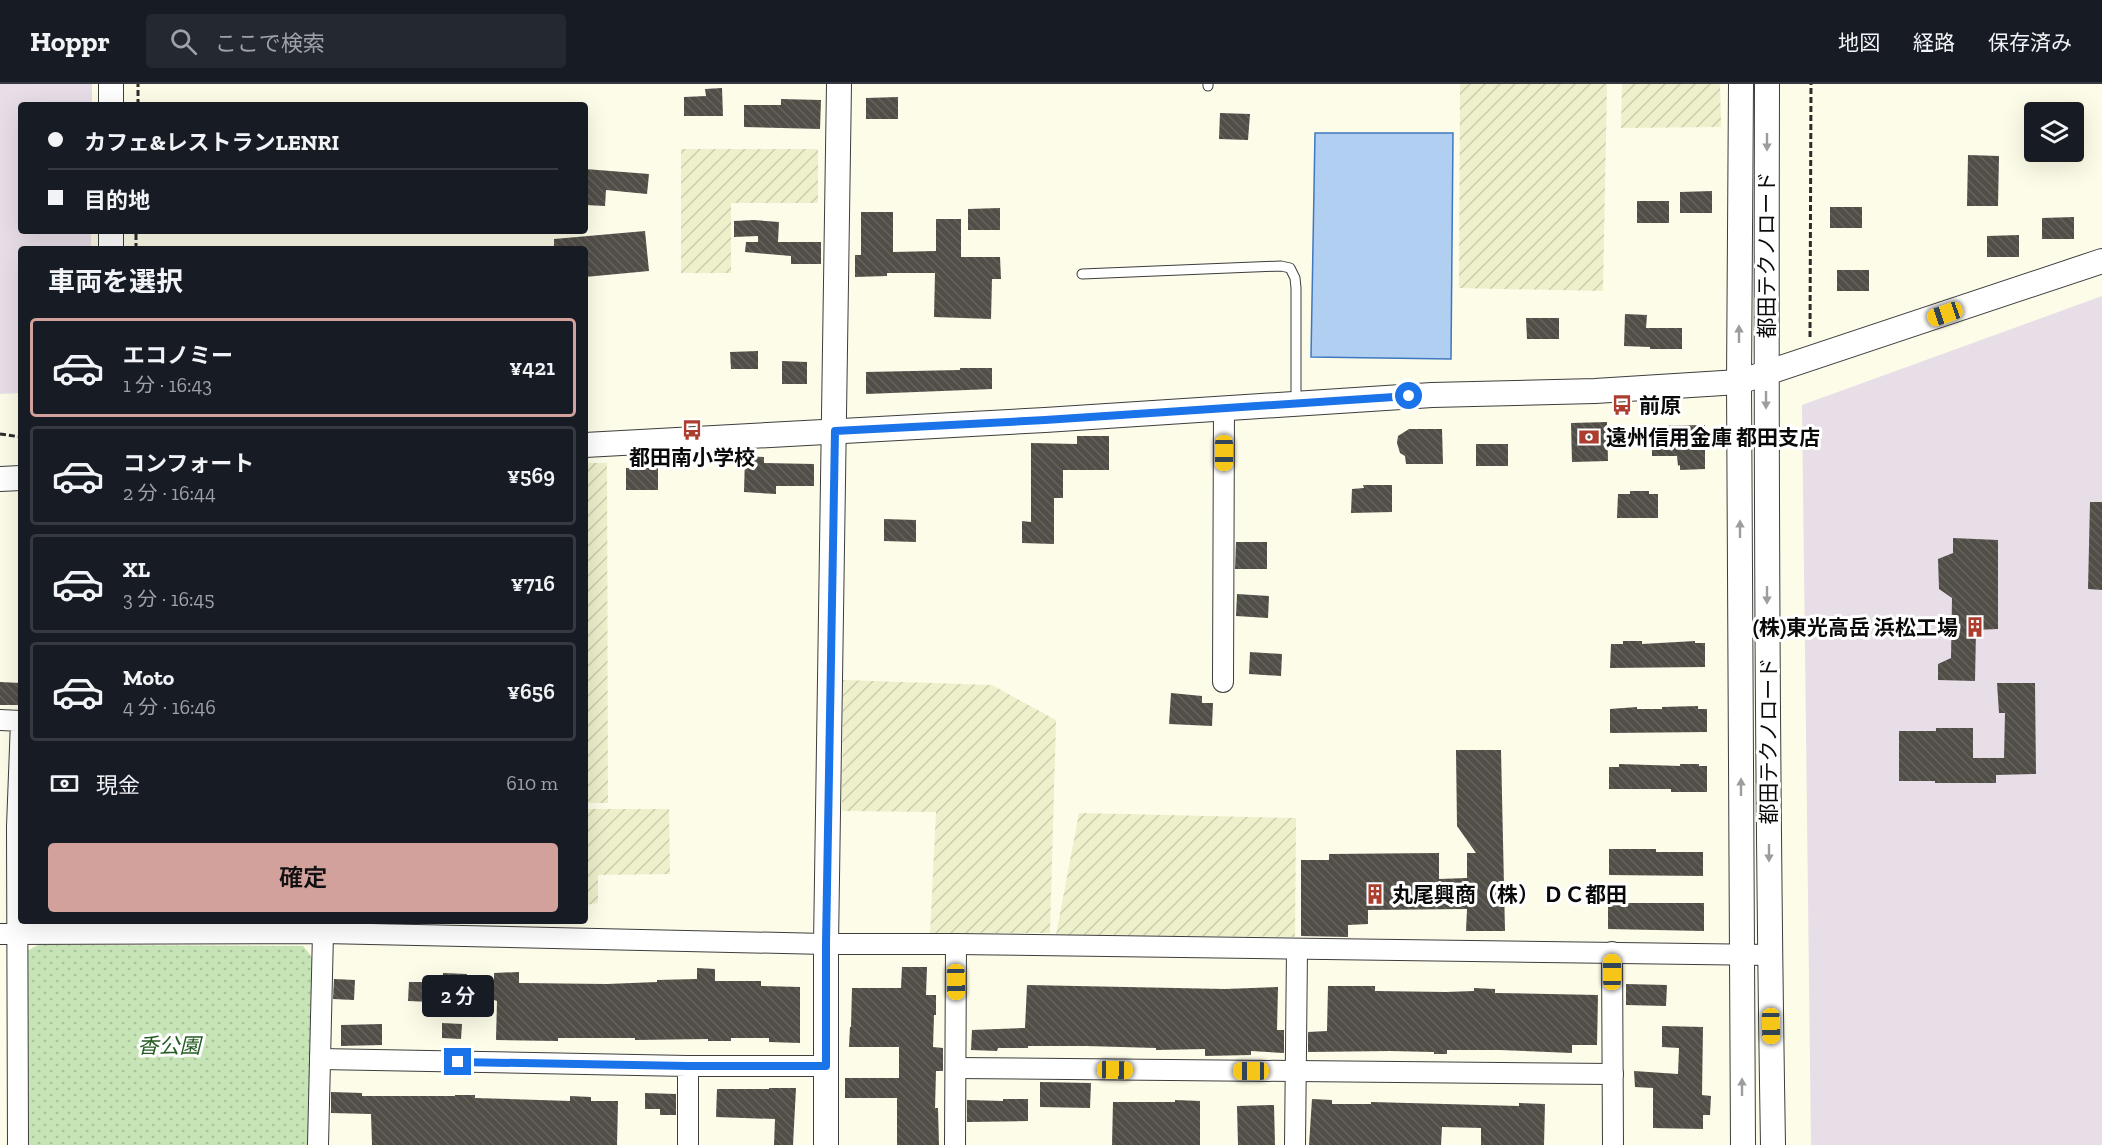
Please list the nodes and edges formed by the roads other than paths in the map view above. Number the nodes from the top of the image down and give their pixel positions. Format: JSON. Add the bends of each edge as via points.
{"nodes":[{"id":1,"x":111,"y":84,"type":"edge"},
{"id":2,"x":839,"y":84,"type":"edge"},
{"id":3,"x":1741,"y":84,"type":"edge"},
{"id":4,"x":1767,"y":84,"type":"edge"},
{"id":5,"x":111,"y":102,"type":"edge"},
{"id":6,"x":2102,"y":261,"type":"edge"},
{"id":7,"x":1082,"y":274,"type":"dead end"},
{"id":8,"x":1766,"y":372,"type":"junction"},
{"id":9,"x":1739,"y":382,"type":"junction"},
{"id":10,"x":1296,"y":403,"type":"junction"},
{"id":11,"x":1224,"y":407,"type":"junction"},
{"id":12,"x":835,"y":431,"type":"junction"},
{"id":13,"x":588,"y":445,"type":"edge"},
{"id":14,"x":18,"y":478,"type":"edge"},
{"id":15,"x":0,"y":479,"type":"edge"},
{"id":16,"x":1223,"y":682,"type":"dead end"},
{"id":17,"x":0,"y":720,"type":"edge"},
{"id":18,"x":18,"y":721,"type":"edge"},
{"id":19,"x":18,"y":748,"type":"edge"},
{"id":20,"x":9,"y":827,"type":"edge"},
{"id":21,"x":323,"y":933,"type":"junction"},
{"id":22,"x":8,"y":934,"type":"edge"},
{"id":23,"x":826,"y":944,"type":"junction"},
{"id":24,"x":956,"y":944,"type":"junction"},
{"id":25,"x":1297,"y":949,"type":"junction"},
{"id":26,"x":1612,"y":952,"type":"junction"},
{"id":27,"x":1742,"y":954,"type":"junction"},
{"id":28,"x":1770,"y":955,"type":"junction"},
{"id":29,"x":9,"y":1052,"type":"edge"},
{"id":30,"x":320,"y":1059,"type":"junction"},
{"id":31,"x":688,"y":1066,"type":"junction"},
{"id":32,"x":826,"y":1066,"type":"junction"},
{"id":33,"x":956,"y":1068,"type":"junction"},
{"id":34,"x":1297,"y":1071,"type":"junction"},
{"id":35,"x":1613,"y":1074,"type":"junction"},
{"id":36,"x":18,"y":1145,"type":"edge"},
{"id":37,"x":318,"y":1145,"type":"edge"},
{"id":38,"x":688,"y":1145,"type":"edge"},
{"id":39,"x":826,"y":1145,"type":"edge"},
{"id":40,"x":955,"y":1145,"type":"edge"},
{"id":41,"x":1295,"y":1145,"type":"edge"},
{"id":42,"x":1612,"y":1145,"type":"edge"},
{"id":43,"x":1743,"y":1145,"type":"edge"},
{"id":44,"x":1773,"y":1145,"type":"edge"}],
"edges":[{"from":1,"to":5,"type":"street"},
{"from":2,"to":12,"type":"street"},
{"from":9,"to":3,"type":"street","name":"都田テクノロード","one_way":true},
{"from":4,"to":8,"type":"street","name":"都田テクノロード","one_way":true},
{"from":6,"to":8,"type":"street"},
{"from":7,"to":10,"type":"lane","via":[[1290,268],[1296,288]]},
{"from":8,"to":9,"type":"street"},
{"from":8,"to":28,"type":"street","name":"都田テクノロード","one_way":true},
{"from":9,"to":10,"type":"street"},
{"from":27,"to":9,"type":"street","name":"都田テクノロード","one_way":true},
{"from":10,"to":11,"type":"street"},
{"from":11,"to":12,"type":"street"},
{"from":11,"to":16,"type":"street"},
{"from":12,"to":13,"type":"street"},
{"from":12,"to":23,"type":"street"},
{"from":14,"to":15,"type":"street"},
{"from":17,"to":18,"type":"street"},
{"from":19,"to":20,"type":"street"},
{"from":20,"to":22,"type":"street"},
{"from":21,"to":22,"type":"street"},
{"from":21,"to":23,"type":"street"},
{"from":21,"to":30,"type":"street"},
{"from":22,"to":29,"type":"street"},
{"from":23,"to":24,"type":"street"},
{"from":23,"to":32,"type":"street"},
{"from":24,"to":25,"type":"street"},
{"from":24,"to":33,"type":"street"},
{"from":25,"to":26,"type":"street"},
{"from":25,"to":34,"type":"street"},
{"from":26,"to":27,"type":"street"},
{"from":26,"to":35,"type":"street"},
{"from":27,"to":28,"type":"street"},
{"from":43,"to":27,"type":"street","name":"都田テクノロード","one_way":true},
{"from":28,"to":44,"type":"street","name":"都田テクノロード"},
{"from":29,"to":36,"type":"street"},
{"from":30,"to":31,"type":"street"},
{"from":30,"to":37,"type":"street"},
{"from":31,"to":32,"type":"street"},
{"from":31,"to":38,"type":"street"},
{"from":32,"to":39,"type":"street"},
{"from":33,"to":34,"type":"street"},
{"from":33,"to":40,"type":"street"},
{"from":34,"to":35,"type":"street"},
{"from":34,"to":41,"type":"street"},
{"from":35,"to":42,"type":"street"}]}
